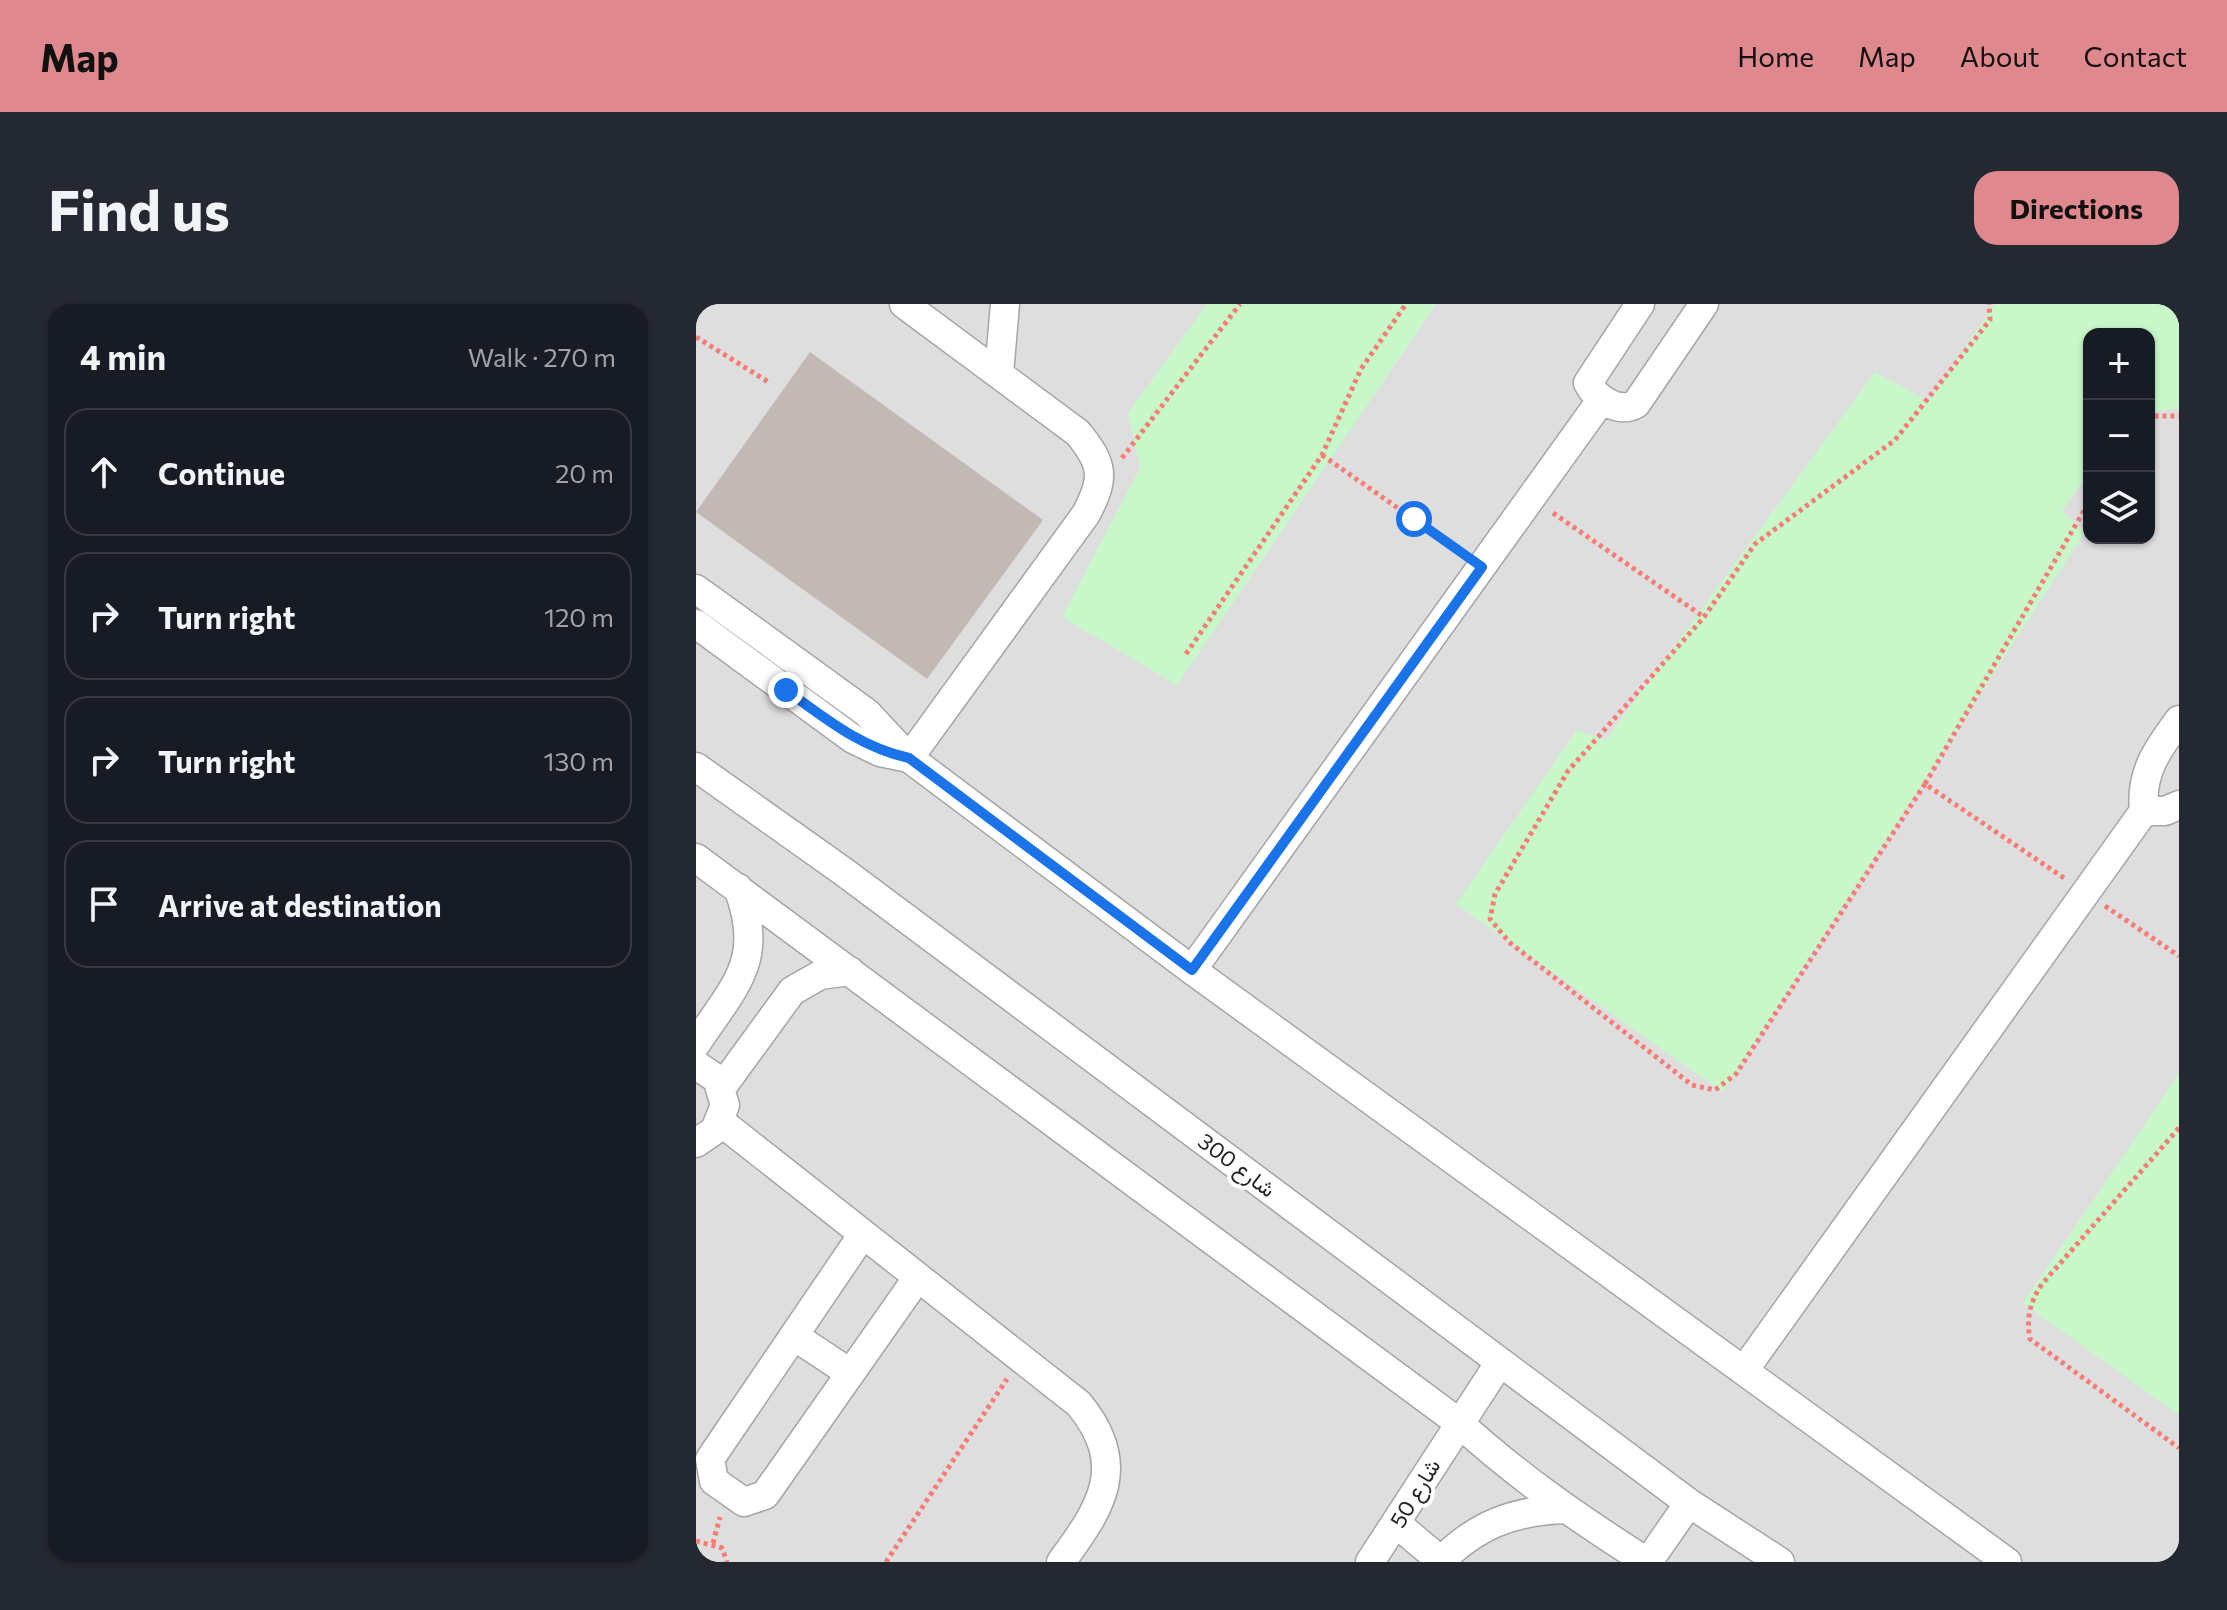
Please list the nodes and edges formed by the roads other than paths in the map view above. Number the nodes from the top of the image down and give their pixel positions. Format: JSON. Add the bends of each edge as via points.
{"nodes":[{"id":1,"x":904,"y":304,"type":"edge"},
{"id":2,"x":1005,"y":304,"type":"edge"},
{"id":3,"x":1640,"y":304,"type":"edge"},
{"id":4,"x":1704,"y":304,"type":"edge"},
{"id":5,"x":999,"y":374,"type":"junction"},
{"id":6,"x":1602,"y":399,"type":"junction"},
{"id":7,"x":696,"y":589,"type":"edge"},
{"id":8,"x":696,"y":624,"type":"edge"},
{"id":9,"x":2179,"y":720,"type":"edge"},
{"id":10,"x":909,"y":758,"type":"junction"},
{"id":11,"x":696,"y":767,"type":"edge"},
{"id":12,"x":2179,"y":805,"type":"edge"},
{"id":13,"x":2144,"y":811,"type":"junction"},
{"id":14,"x":696,"y":858,"type":"edge"},
{"id":15,"x":738,"y":888,"type":"junction"},
{"id":16,"x":1192,"y":970,"type":"junction"},
{"id":17,"x":850,"y":971,"type":"junction"},
{"id":18,"x":696,"y":1044,"type":"edge"},
{"id":19,"x":696,"y":1065,"type":"edge"},
{"id":20,"x":722,"y":1087,"type":"junction"},
{"id":21,"x":721,"y":1122,"type":"junction"},
{"id":22,"x":696,"y":1143,"type":"edge"},
{"id":23,"x":863,"y":1234,"type":"junction"},
{"id":24,"x":918,"y":1277,"type":"junction"},
{"id":25,"x":794,"y":1336,"type":"junction"},
{"id":26,"x":1500,"y":1362,"type":"junction"},
{"id":27,"x":1745,"y":1369,"type":"junction"},
{"id":28,"x":850,"y":1373,"type":"junction"},
{"id":29,"x":1458,"y":1422,"type":"junction"},
{"id":30,"x":1689,"y":1503,"type":"junction"},
{"id":31,"x":1564,"y":1509,"type":"junction"},
{"id":32,"x":1397,"y":1524,"type":"junction"},
{"id":33,"x":1441,"y":1561,"type":"edge"},
{"id":34,"x":1061,"y":1562,"type":"edge"},
{"id":35,"x":1370,"y":1562,"type":"edge"},
{"id":36,"x":1648,"y":1562,"type":"edge"},
{"id":37,"x":1780,"y":1562,"type":"edge"},
{"id":38,"x":2007,"y":1562,"type":"edge"}],
"edges":[{"from":1,"to":5,"type":"street"},
{"from":2,"to":5,"type":"street"},
{"from":3,"to":6,"type":"street","via":[[1588,383]]},
{"from":4,"to":6,"type":"street","via":[[1636,404],[1617,408]]},
{"from":5,"to":10,"type":"street","via":[[1078,433],[1097,457],[1100,487],[1086,514]]},
{"from":6,"to":16,"type":"street"},
{"from":7,"to":10,"type":"street","via":[[867,713]]},
{"from":8,"to":10,"type":"street","via":[[853,739]]},
{"from":9,"to":13,"type":"street","via":[[2146,771]]},
{"from":10,"to":16,"type":"street"},
{"from":11,"to":26,"type":"street","name":"شارع 300"},
{"from":12,"to":13,"type":"street"},
{"from":13,"to":27,"type":"street"},
{"from":14,"to":15,"type":"street"},
{"from":15,"to":17,"type":"street"},
{"from":15,"to":18,"type":"street","via":[[750,928],[746,969]]},
{"from":16,"to":27,"type":"street"},
{"from":17,"to":20,"type":"street","via":[[820,975],[792,991]]},
{"from":17,"to":29,"type":"street"},
{"from":19,"to":20,"type":"street"},
{"from":20,"to":21,"type":"street"},
{"from":21,"to":22,"type":"street"},
{"from":21,"to":23,"type":"street"},
{"from":23,"to":24,"type":"street"},
{"from":23,"to":25,"type":"street"},
{"from":24,"to":28,"type":"street"},
{"from":24,"to":34,"type":"street","via":[[1079,1404],[1097,1430],[1106,1461],[1100,1504]]},
{"from":25,"to":28,"type":"street"},
{"from":25,"to":28,"type":"street","via":[[710,1459],[714,1481],[744,1502],[765,1495]]},
{"from":26,"to":29,"type":"street","name":"شارع 50"},
{"from":26,"to":30,"type":"street","name":"شارع 300"},
{"from":27,"to":38,"type":"street"},
{"from":29,"to":31,"type":"street"},
{"from":29,"to":32,"type":"street","name":"شارع 50"},
{"from":30,"to":36,"type":"street"},
{"from":30,"to":37,"type":"street","name":"شارع 300"},
{"from":31,"to":33,"type":"street","via":[[1496,1520],[1466,1537]]},
{"from":31,"to":36,"type":"street"},
{"from":32,"to":33,"type":"street"},
{"from":32,"to":35,"type":"street","name":"شارع 50"}]}
